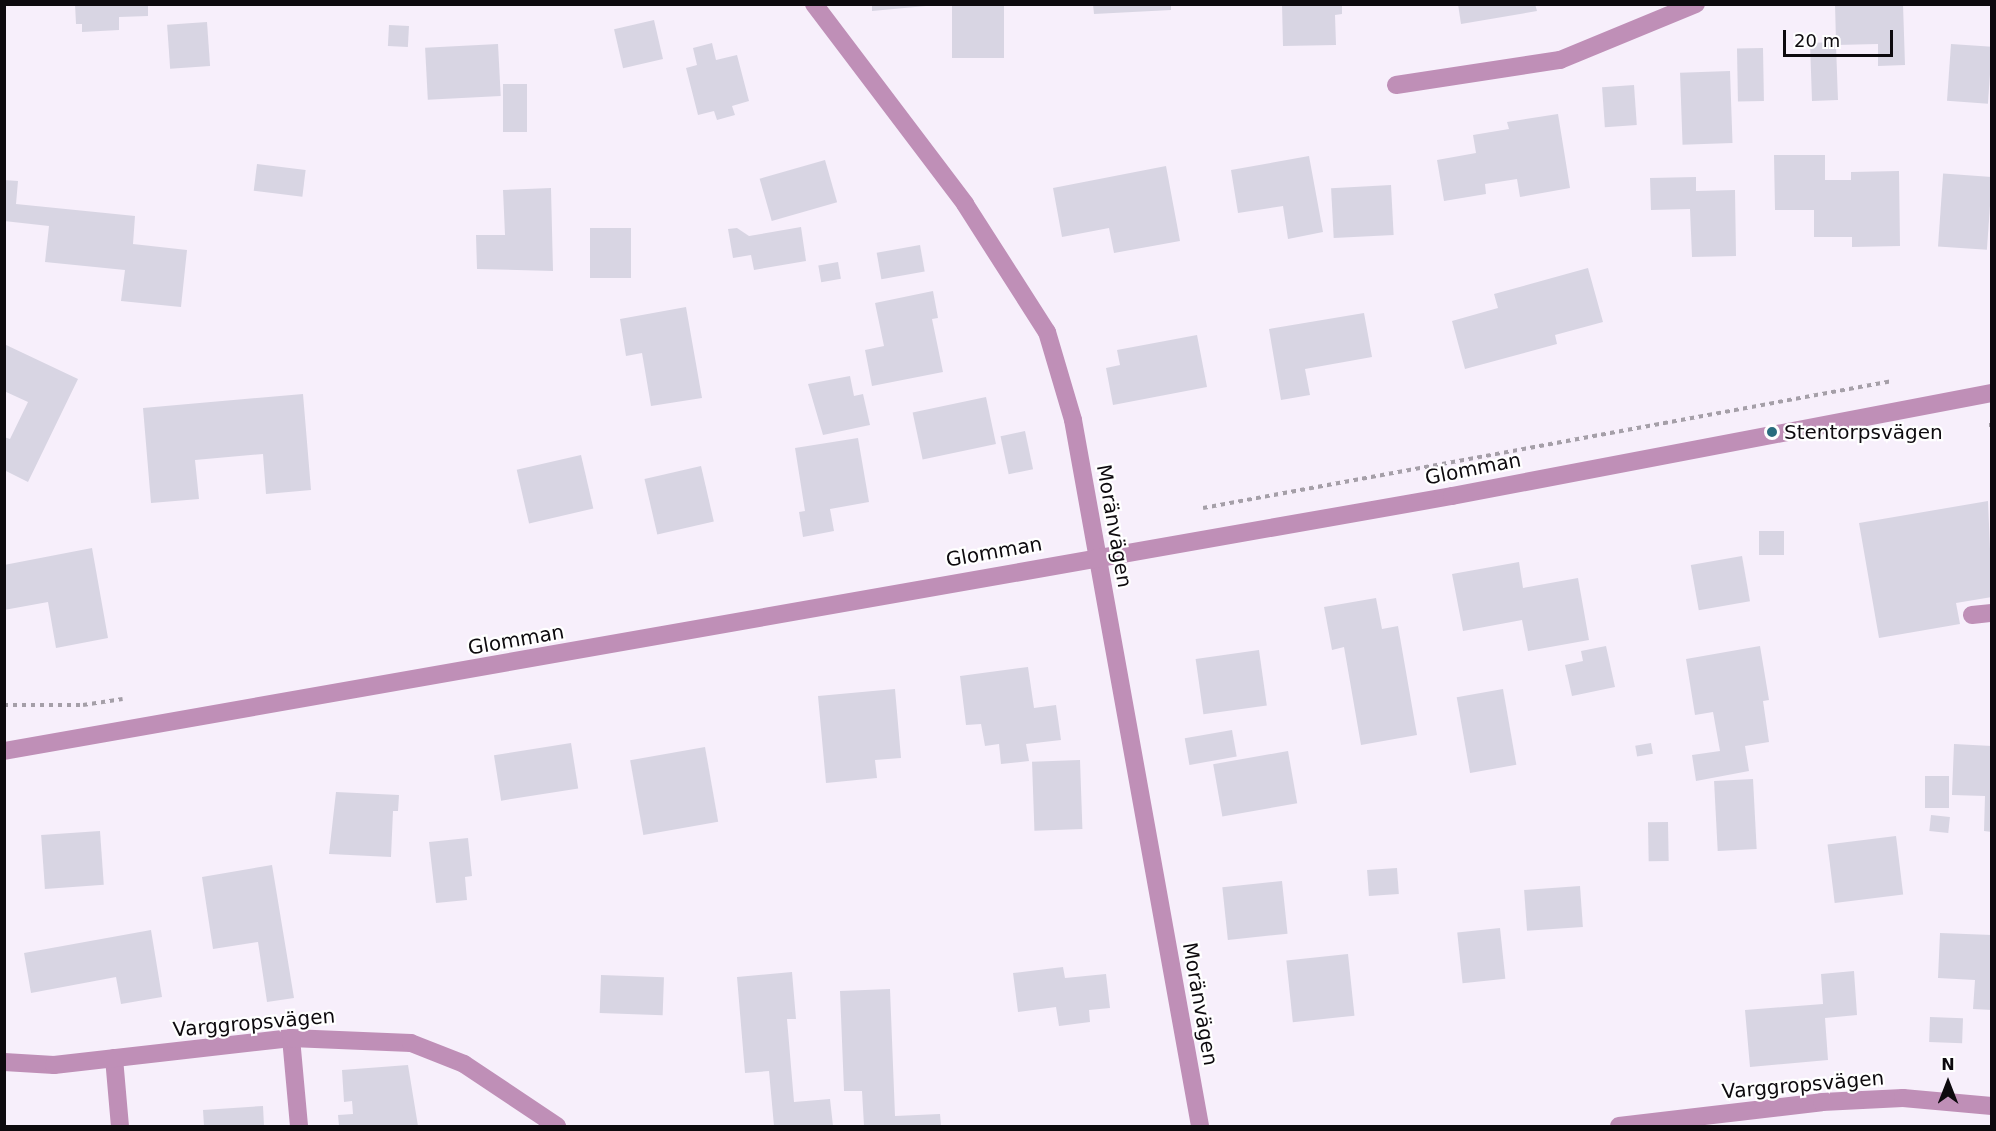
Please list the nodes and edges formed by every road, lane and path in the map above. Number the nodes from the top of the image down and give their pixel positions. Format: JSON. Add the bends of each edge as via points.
{"nodes":[{"id":1,"x":814,"y":4,"type":"edge"},
{"id":2,"x":1696,"y":4,"type":"edge"},
{"id":3,"x":1396,"y":85,"type":"dead end"},
{"id":4,"x":1902,"y":379,"type":"dead end"},
{"id":5,"x":1992,"y":393,"type":"edge"},
{"id":6,"x":1198,"y":509,"type":"dead end"},
{"id":7,"x":1096,"y":556,"type":"junction"},
{"id":8,"x":1992,"y":613,"type":"edge"},
{"id":9,"x":1972,"y":615,"type":"dead end"},
{"id":10,"x":136,"y":696,"type":"dead end"},
{"id":11,"x":4,"y":705,"type":"edge"},
{"id":12,"x":4,"y":751,"type":"edge"},
{"id":13,"x":291,"y":1038,"type":"junction"},
{"id":14,"x":114,"y":1058,"type":"junction"},
{"id":15,"x":4,"y":1062,"type":"edge"},
{"id":16,"x":1992,"y":1106,"type":"edge"},
{"id":17,"x":120,"y":1126,"type":"edge"},
{"id":18,"x":299,"y":1126,"type":"edge"},
{"id":19,"x":557,"y":1126,"type":"edge"},
{"id":20,"x":1200,"y":1126,"type":"edge"},
{"id":21,"x":1619,"y":1126,"type":"edge"}],
"edges":[{"from":1,"to":7,"type":"street","name":"Moränvägen","via":[[964,204],[1047,332],[1073,420]]},
{"from":2,"to":3,"type":"street","via":[[1560,60]]},
{"from":4,"to":6,"type":"path"},
{"from":5,"to":7,"type":"street","name":"Glomman","via":[[1452,496]]},
{"from":7,"to":12,"type":"street","name":"Glomman","via":[[357,692]]},
{"from":7,"to":20,"type":"street","name":"Moränvägen"},
{"from":8,"to":9,"type":"street"},
{"from":10,"to":11,"type":"path","via":[[83,705]]},
{"from":13,"to":14,"type":"street","name":"Varggropsvägen"},
{"from":13,"to":18,"type":"street"},
{"from":13,"to":19,"type":"street","name":"Varggropsvägen","via":[[411,1043],[464,1064]]},
{"from":14,"to":15,"type":"street","name":"Varggropsvägen","via":[[54,1065]]},
{"from":14,"to":17,"type":"street"},
{"from":16,"to":21,"type":"street","name":"Varggropsvägen","via":[[1903,1098],[1822,1102]]}]}
